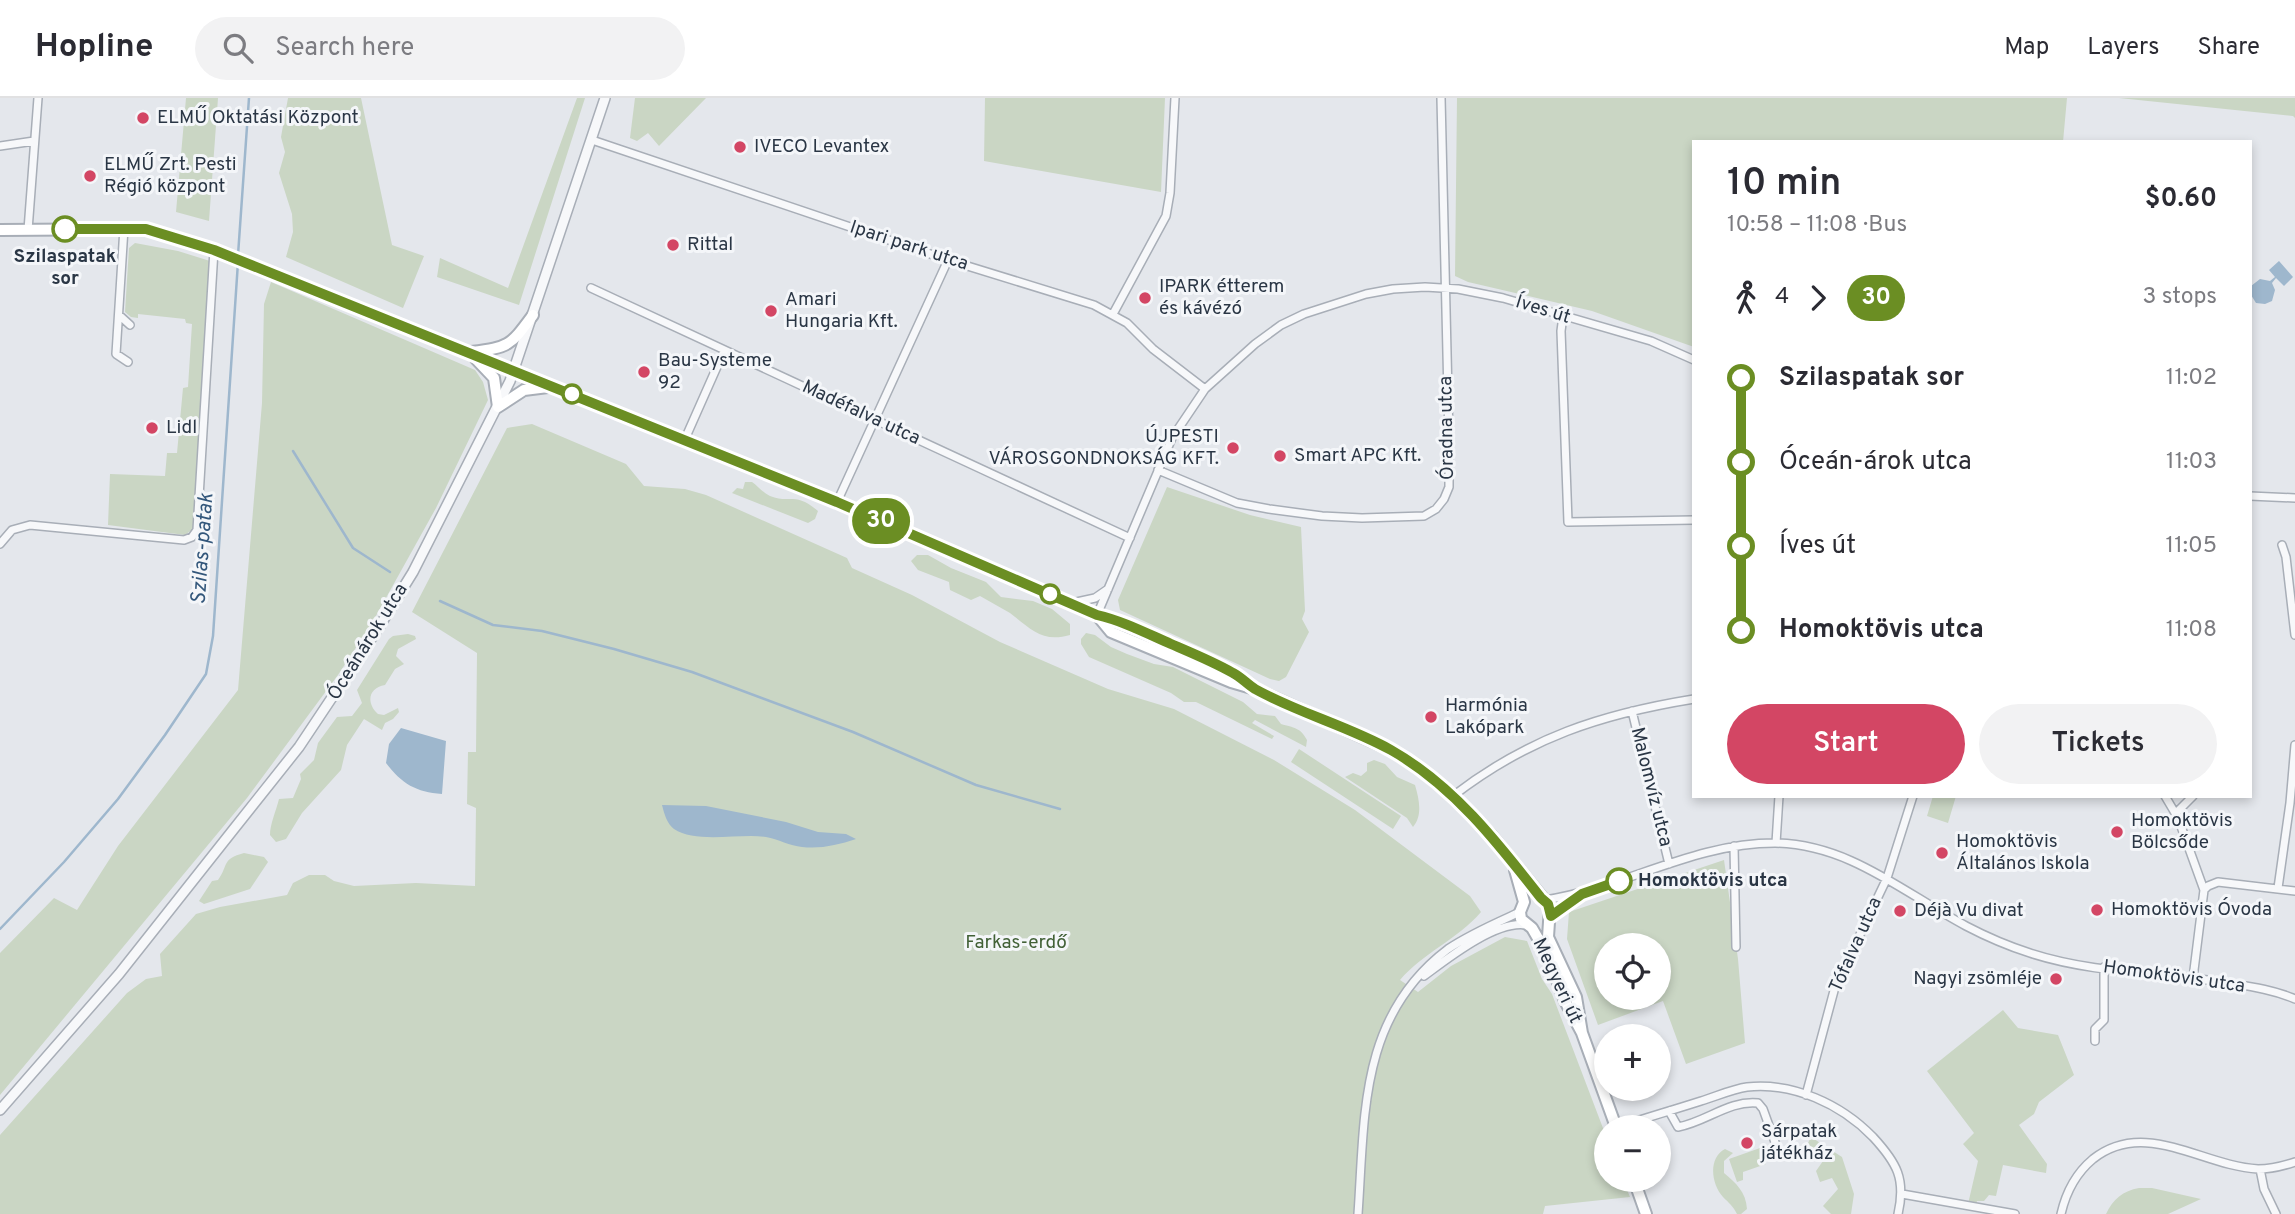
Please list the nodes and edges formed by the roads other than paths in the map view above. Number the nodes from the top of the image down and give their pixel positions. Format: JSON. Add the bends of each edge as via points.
{"nodes":[{"id":1,"x":38,"y":98,"type":"edge"},
{"id":2,"x":605,"y":98,"type":"edge"},
{"id":3,"x":1175,"y":98,"type":"edge"},
{"id":4,"x":1441,"y":98,"type":"edge"},
{"id":5,"x":592,"y":140,"type":"junction"},
{"id":6,"x":34,"y":141,"type":"junction"},
{"id":7,"x":0,"y":146,"type":"edge"},
{"id":8,"x":124,"y":228,"type":"junction"},
{"id":9,"x":0,"y":230,"type":"edge"},
{"id":10,"x":28,"y":230,"type":"junction"},
{"id":11,"x":218,"y":252,"type":"junction"},
{"id":12,"x":948,"y":260,"type":"junction"},
{"id":13,"x":591,"y":288,"type":"dead end"},
{"id":14,"x":1445,"y":288,"type":"junction"},
{"id":15,"x":1113,"y":314,"type":"junction"},
{"id":16,"x":119,"y":315,"type":"junction"},
{"id":17,"x":533,"y":315,"type":"junction"},
{"id":18,"x":1563,"y":316,"type":"junction"},
{"id":19,"x":130,"y":325,"type":"dead end"},
{"id":20,"x":724,"y":351,"type":"junction"},
{"id":21,"x":467,"y":352,"type":"junction"},
{"id":22,"x":1692,"y":359,"type":"edge"},
{"id":23,"x":128,"y":362,"type":"dead end"},
{"id":24,"x":514,"y":371,"type":"junction"},
{"id":25,"x":1205,"y":389,"type":"junction"},
{"id":26,"x":561,"y":390,"type":"junction"},
{"id":27,"x":498,"y":407,"type":"junction"},
{"id":28,"x":874,"y":419,"type":"junction"},
{"id":29,"x":685,"y":439,"type":"junction"},
{"id":30,"x":1158,"y":470,"type":"junction"},
{"id":31,"x":2252,"y":496,"type":"edge"},
{"id":32,"x":2295,"y":498,"type":"edge"},
{"id":33,"x":837,"y":502,"type":"junction"},
{"id":34,"x":1692,"y":520,"type":"edge"},
{"id":35,"x":1130,"y":538,"type":"junction"},
{"id":36,"x":0,"y":544,"type":"edge"},
{"id":37,"x":2282,"y":545,"type":"dead end"},
{"id":38,"x":2295,"y":556,"type":"edge"},
{"id":39,"x":2286,"y":558,"type":"junction"},
{"id":40,"x":1109,"y":589,"type":"junction"},
{"id":41,"x":1072,"y":603,"type":"junction"},
{"id":42,"x":1097,"y":615,"type":"junction"},
{"id":43,"x":2295,"y":635,"type":"edge"},
{"id":44,"x":1692,"y":699,"type":"edge"},
{"id":45,"x":1632,"y":711,"type":"junction"},
{"id":46,"x":2295,"y":746,"type":"edge"},
{"id":47,"x":1453,"y":796,"type":"junction"},
{"id":48,"x":1779,"y":798,"type":"edge"},
{"id":49,"x":1912,"y":798,"type":"edge"},
{"id":50,"x":2166,"y":798,"type":"edge"},
{"id":51,"x":2191,"y":798,"type":"edge"},
{"id":52,"x":2292,"y":803,"type":"edge"},
{"id":53,"x":2176,"y":813,"type":"junction"},
{"id":54,"x":1776,"y":843,"type":"junction"},
{"id":55,"x":1734,"y":846,"type":"junction"},
{"id":56,"x":1509,"y":858,"type":"junction"},
{"id":57,"x":1669,"y":864,"type":"junction"},
{"id":58,"x":1887,"y":878,"type":"junction"},
{"id":59,"x":2278,"y":888,"type":"junction"},
{"id":60,"x":2204,"y":890,"type":"junction"},
{"id":61,"x":2295,"y":891,"type":"edge"},
{"id":62,"x":1582,"y":894,"type":"junction"},
{"id":63,"x":1543,"y":899,"type":"junction"},
{"id":64,"x":1522,"y":907,"type":"junction"},
{"id":65,"x":1550,"y":919,"type":"junction"},
{"id":66,"x":1529,"y":927,"type":"junction"},
{"id":67,"x":1736,"y":947,"type":"dead end"},
{"id":68,"x":2104,"y":967,"type":"junction"},
{"id":69,"x":2193,"y":978,"type":"junction"},
{"id":70,"x":1412,"y":984,"type":"junction"},
{"id":71,"x":2295,"y":999,"type":"edge"},
{"id":72,"x":1582,"y":1033,"type":"junction"},
{"id":73,"x":2095,"y":1041,"type":"dead end"},
{"id":74,"x":1758,"y":1087,"type":"junction"},
{"id":75,"x":1806,"y":1095,"type":"junction"},
{"id":76,"x":1754,"y":1103,"type":"junction"},
{"id":77,"x":0,"y":1110,"type":"edge"},
{"id":78,"x":1669,"y":1111,"type":"junction"},
{"id":79,"x":1613,"y":1115,"type":"edge"},
{"id":80,"x":1656,"y":1115,"type":"edge"},
{"id":81,"x":1780,"y":1156,"type":"dead end"},
{"id":82,"x":2295,"y":1162,"type":"edge"},
{"id":83,"x":2260,"y":1169,"type":"junction"},
{"id":84,"x":1638,"y":1192,"type":"edge"},
{"id":85,"x":1902,"y":1194,"type":"junction"},
{"id":86,"x":1358,"y":1214,"type":"edge"},
{"id":87,"x":1645,"y":1214,"type":"edge"},
{"id":88,"x":1898,"y":1214,"type":"edge"},
{"id":89,"x":2015,"y":1214,"type":"edge"},
{"id":90,"x":2061,"y":1214,"type":"edge"},
{"id":91,"x":2276,"y":1214,"type":"edge"}],
"edges":[{"from":1,"to":6,"type":"street"},
{"from":2,"to":5,"type":"street","name":"Óceánárok utca"},
{"from":3,"to":15,"type":"street","via":[[1166,216]]},
{"from":4,"to":14,"type":"street","name":"Óradna utca"},
{"from":5,"to":12,"type":"street","name":"Ipari park utca"},
{"from":5,"to":17,"type":"street","name":"Óceánárok utca"},
{"from":6,"to":7,"type":"street"},
{"from":6,"to":10,"type":"street"},
{"from":8,"to":10,"type":"main road","name":"Megyeri út"},
{"from":8,"to":11,"type":"main road","name":"Megyeri út","via":[[155,231]]},
{"from":8,"to":16,"type":"street"},
{"from":9,"to":10,"type":"main road","name":"Megyeri út"},
{"from":11,"to":21,"type":"main road","name":"Megyeri út"},
{"from":11,"to":36,"type":"street","via":[[195,535],[184,540],[30,525],[12,530]]},
{"from":12,"to":15,"type":"street","name":"Ipari park utca"},
{"from":12,"to":28,"type":"street"},
{"from":13,"to":20,"type":"street","name":"Madéfalva utca"},
{"from":14,"to":18,"type":"street","name":"Íves út","via":[[1503,298]]},
{"from":14,"to":25,"type":"street","name":"Íves út","via":[[1366,294],[1304,314],[1255,344]]},
{"from":14,"to":30,"type":"street","name":"Óradna utca","via":[[1449,487],[1436,509],[1424,516],[1363,518],[1287,512],[1237,503]]},
{"from":15,"to":25,"type":"street","name":"Ipari park utca"},
{"from":16,"to":19,"type":"street"},
{"from":16,"to":23,"type":"street","via":[[116,354]]},
{"from":17,"to":21,"type":"main road","via":[[506,346]]},
{"from":17,"to":24,"type":"street","name":"Óceánárok utca"},
{"from":18,"to":22,"type":"street","name":"Íves út","via":[[1651,341]]},
{"from":18,"to":34,"type":"street","via":[[1568,522]]},
{"from":20,"to":28,"type":"street","name":"Madéfalva utca"},
{"from":20,"to":29,"type":"street"},
{"from":21,"to":24,"type":"main road","name":"Megyeri út"},
{"from":21,"to":27,"type":"main road","via":[[491,373]]},
{"from":24,"to":26,"type":"main road","name":"Megyeri út"},
{"from":24,"to":27,"type":"street","name":"Óceánárok utca"},
{"from":25,"to":30,"type":"street","name":"Íves út","via":[[1172,438]]},
{"from":26,"to":27,"type":"main road","via":[[527,389]]},
{"from":26,"to":29,"type":"main road","name":"Megyeri út"},
{"from":27,"to":77,"type":"street","name":"Óceánárok utca","via":[[412,572],[299,747],[147,939]]},
{"from":28,"to":33,"type":"street"},
{"from":28,"to":35,"type":"street","name":"Madéfalva utca"},
{"from":29,"to":33,"type":"main road","name":"Megyeri út"},
{"from":30,"to":35,"type":"street","name":"Íves út"},
{"from":31,"to":32,"type":"street"},
{"from":33,"to":41,"type":"main road","name":"Megyeri út"},
{"from":35,"to":40,"type":"street","name":"Íves út"},
{"from":37,"to":39,"type":"street"},
{"from":38,"to":39,"type":"street"},
{"from":39,"to":43,"type":"street"},
{"from":40,"to":41,"type":"street"},
{"from":40,"to":42,"type":"street","name":"Íves út"},
{"from":41,"to":42,"type":"main road","name":"Megyeri út"},
{"from":42,"to":47,"type":"main road","name":"Megyeri út","via":[[1111,632],[1255,688],[1391,750]]},
{"from":44,"to":45,"type":"street"},
{"from":45,"to":47,"type":"street","via":[[1539,742]]},
{"from":45,"to":57,"type":"street","name":"Malomvíz utca"},
{"from":46,"to":52,"type":"street"},
{"from":47,"to":56,"type":"main road","name":"Megyeri út"},
{"from":48,"to":54,"type":"street"},
{"from":49,"to":58,"type":"street","name":"Tófalva utca"},
{"from":50,"to":53,"type":"street"},
{"from":51,"to":53,"type":"street"},
{"from":52,"to":59,"type":"street"},
{"from":53,"to":60,"type":"street"},
{"from":54,"to":55,"type":"street","name":"Homoktövis utca"},
{"from":54,"to":58,"type":"street","name":"Homoktövis utca","via":[[1837,855]]},
{"from":55,"to":57,"type":"street","name":"Homoktövis utca"},
{"from":55,"to":67,"type":"street"},
{"from":56,"to":63,"type":"main road","name":"Megyeri út"},
{"from":56,"to":64,"type":"main road","name":"Megyeri út","via":[[1521,887]]},
{"from":57,"to":62,"type":"street","name":"Homoktövis utca"},
{"from":58,"to":68,"type":"street","name":"Homoktövis utca","via":[[1995,940],[2042,956]]},
{"from":58,"to":75,"type":"street","name":"Tófalva utca","via":[[1835,987]]},
{"from":59,"to":60,"type":"street","via":[[2218,882]]},
{"from":59,"to":61,"type":"street"},
{"from":60,"to":69,"type":"street"},
{"from":62,"to":63,"type":"street","name":"Homoktövis utca"},
{"from":62,"to":65,"type":"street","name":"Homoktövis utca"},
{"from":63,"to":64,"type":"main road","via":[[1532,898]]},
{"from":63,"to":65,"type":"main road","name":"Megyeri út","via":[[1550,907]]},
{"from":64,"to":66,"type":"main road","name":"Megyeri út"},
{"from":64,"to":70,"type":"street","via":[[1451,948]]},
{"from":65,"to":66,"type":"main road","name":"Megyeri út","via":[[1541,928]]},
{"from":65,"to":72,"type":"main road","name":"Megyeri út","via":[[1548,937],[1576,997]]},
{"from":66,"to":70,"type":"street","via":[[1511,926],[1478,940]]},
{"from":66,"to":72,"type":"main road","name":"Megyeri út","via":[[1547,954]]},
{"from":68,"to":69,"type":"street","name":"Homoktövis utca"},
{"from":68,"to":73,"type":"street","via":[[2104,1020],[2095,1029]]},
{"from":69,"to":71,"type":"street","name":"Homoktövis utca","via":[[2259,988]]},
{"from":70,"to":86,"type":"street","via":[[1382,1037],[1370,1073]]},
{"from":72,"to":79,"type":"main road","name":"Megyeri út"},
{"from":74,"to":75,"type":"street","via":[[1774,1086]]},
{"from":74,"to":76,"type":"street"},
{"from":74,"to":78,"type":"street"},
{"from":75,"to":85,"type":"street","via":[[1840,1109],[1870,1135],[1898,1170]]},
{"from":76,"to":78,"type":"street","via":[[1734,1105],[1678,1127]]},
{"from":76,"to":81,"type":"street","via":[[1763,1109]]},
{"from":78,"to":80,"type":"street"},
{"from":82,"to":83,"type":"street"},
{"from":83,"to":90,"type":"street","via":[[2156,1143],[2127,1143],[2096,1157],[2078,1174]]},
{"from":83,"to":91,"type":"street"},
{"from":84,"to":87,"type":"main road"},
{"from":85,"to":88,"type":"street"},
{"from":85,"to":89,"type":"street"}]}
